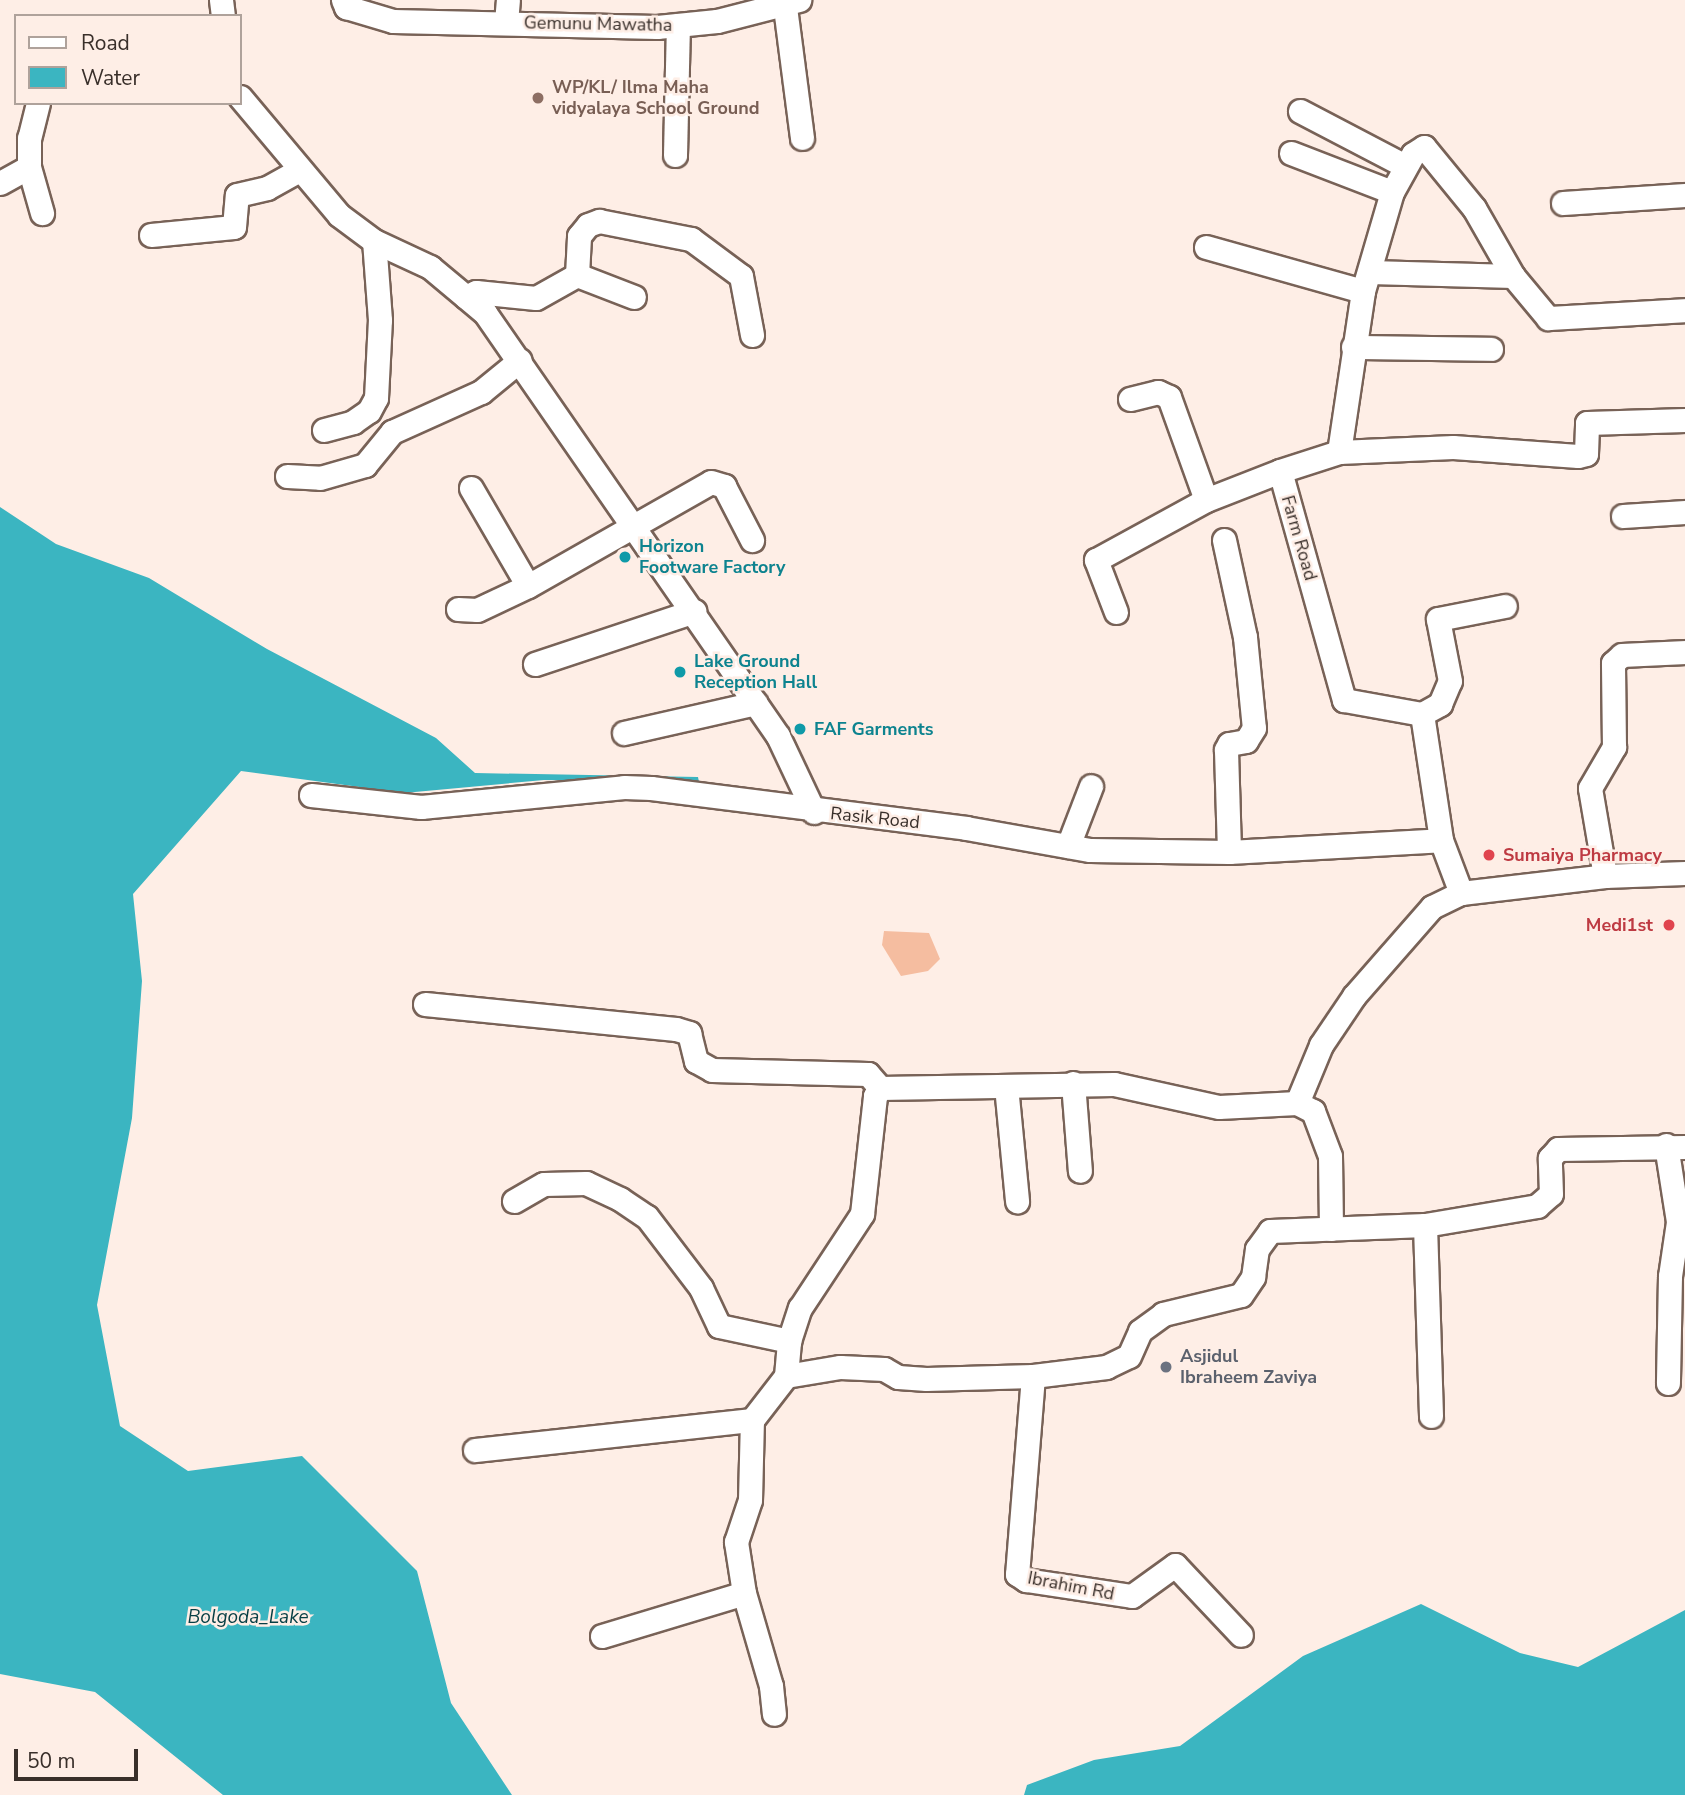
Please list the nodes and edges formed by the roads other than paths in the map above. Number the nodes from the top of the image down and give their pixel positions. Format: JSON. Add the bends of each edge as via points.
{"nodes":[{"id":1,"x":343,"y":0,"type":"edge"},
{"id":2,"x":792,"y":3,"type":"edge"},
{"id":3,"x":507,"y":11,"type":"edge"},
{"id":4,"x":678,"y":25,"type":"junction"},
{"id":5,"x":242,"y":99,"type":"edge"},
{"id":6,"x":37,"y":105,"type":"edge"},
{"id":7,"x":1300,"y":111,"type":"dead end"},
{"id":8,"x":802,"y":138,"type":"dead end"},
{"id":9,"x":1290,"y":153,"type":"dead end"},
{"id":10,"x":675,"y":155,"type":"dead end"},
{"id":11,"x":1405,"y":166,"type":"junction"},
{"id":12,"x":29,"y":167,"type":"junction"},
{"id":13,"x":299,"y":170,"type":"junction"},
{"id":14,"x":0,"y":183,"type":"edge"},
{"id":15,"x":1392,"y":192,"type":"junction"},
{"id":16,"x":1685,"y":195,"type":"edge"},
{"id":17,"x":1563,"y":203,"type":"dead end"},
{"id":18,"x":42,"y":213,"type":"dead end"},
{"id":19,"x":151,"y":235,"type":"dead end"},
{"id":20,"x":374,"y":241,"type":"junction"},
{"id":21,"x":1206,"y":247,"type":"dead end"},
{"id":22,"x":577,"y":275,"type":"junction"},
{"id":23,"x":1513,"y":276,"type":"junction"},
{"id":24,"x":1367,"y":282,"type":"junction"},
{"id":25,"x":466,"y":297,"type":"junction"},
{"id":26,"x":634,"y":297,"type":"dead end"},
{"id":27,"x":1685,"y":310,"type":"edge"},
{"id":28,"x":752,"y":335,"type":"dead end"},
{"id":29,"x":1353,"y":347,"type":"junction"},
{"id":30,"x":1491,"y":349,"type":"dead end"},
{"id":31,"x":520,"y":360,"type":"junction"},
{"id":32,"x":1130,"y":399,"type":"dead end"},
{"id":33,"x":1685,"y":420,"type":"edge"},
{"id":34,"x":324,"y":429,"type":"dead end"},
{"id":35,"x":1339,"y":452,"type":"junction"},
{"id":36,"x":1280,"y":471,"type":"junction"},
{"id":37,"x":287,"y":476,"type":"dead end"},
{"id":38,"x":471,"y":488,"type":"dead end"},
{"id":39,"x":1206,"y":500,"type":"junction"},
{"id":40,"x":1685,"y":512,"type":"edge"},
{"id":41,"x":1623,"y":516,"type":"dead end"},
{"id":42,"x":634,"y":528,"type":"junction"},
{"id":43,"x":752,"y":540,"type":"dead end"},
{"id":44,"x":1224,"y":540,"type":"dead end"},
{"id":45,"x":528,"y":586,"type":"junction"},
{"id":46,"x":1505,"y":606,"type":"dead end"},
{"id":47,"x":458,"y":608,"type":"dead end"},
{"id":48,"x":694,"y":611,"type":"junction"},
{"id":49,"x":1116,"y":612,"type":"dead end"},
{"id":50,"x":1685,"y":652,"type":"edge"},
{"id":51,"x":536,"y":664,"type":"dead end"},
{"id":52,"x":756,"y":703,"type":"junction"},
{"id":53,"x":1422,"y":714,"type":"junction"},
{"id":54,"x":624,"y":733,"type":"dead end"},
{"id":55,"x":1091,"y":786,"type":"dead end"},
{"id":56,"x":311,"y":795,"type":"dead end"},
{"id":57,"x":814,"y":812,"type":"junction"},
{"id":58,"x":1441,"y":840,"type":"junction"},
{"id":59,"x":1068,"y":846,"type":"junction"},
{"id":60,"x":1229,"y":852,"type":"junction"},
{"id":61,"x":1685,"y":873,"type":"edge"},
{"id":62,"x":1605,"y":876,"type":"junction"},
{"id":63,"x":1461,"y":893,"type":"junction"},
{"id":64,"x":425,"y":1003,"type":"dead end"},
{"id":65,"x":1073,"y":1083,"type":"junction"},
{"id":66,"x":1006,"y":1086,"type":"junction"},
{"id":67,"x":880,"y":1088,"type":"junction"},
{"id":68,"x":1297,"y":1103,"type":"junction"},
{"id":69,"x":1675,"y":1146,"type":"edge"},
{"id":70,"x":1080,"y":1171,"type":"dead end"},
{"id":71,"x":514,"y":1201,"type":"dead end"},
{"id":72,"x":1017,"y":1201,"type":"dead end"},
{"id":73,"x":1425,"y":1226,"type":"junction"},
{"id":74,"x":1331,"y":1228,"type":"junction"},
{"id":75,"x":789,"y":1341,"type":"junction"},
{"id":76,"x":786,"y":1376,"type":"junction"},
{"id":77,"x":1033,"y":1376,"type":"junction"},
{"id":78,"x":1668,"y":1383,"type":"dead end"},
{"id":79,"x":1431,"y":1416,"type":"dead end"},
{"id":80,"x":752,"y":1420,"type":"junction"},
{"id":81,"x":475,"y":1450,"type":"dead end"},
{"id":82,"x":744,"y":1593,"type":"junction"},
{"id":83,"x":1241,"y":1635,"type":"dead end"},
{"id":84,"x":602,"y":1636,"type":"dead end"},
{"id":85,"x":774,"y":1714,"type":"dead end"}],
"edges":[{"from":1,"to":3,"type":"street","name":"Gemunu Mawatha","via":[[345,7],[393,21]]},
{"from":2,"to":4,"type":"street","name":"Gemunu Mawatha"},
{"from":2,"to":8,"type":"street"},
{"from":3,"to":4,"type":"street","name":"Gemunu Mawatha"},
{"from":4,"to":10,"type":"street"},
{"from":5,"to":13,"type":"street"},
{"from":6,"to":12,"type":"street","via":[[29,138]]},
{"from":7,"to":11,"type":"street"},
{"from":9,"to":15,"type":"street"},
{"from":11,"to":15,"type":"street"},
{"from":11,"to":23,"type":"street","via":[[1424,147],[1429,152],[1474,208]]},
{"from":12,"to":14,"type":"street"},
{"from":12,"to":18,"type":"street"},
{"from":13,"to":19,"type":"street","via":[[267,188],[237,195],[234,227]]},
{"from":13,"to":20,"type":"street","via":[[339,215]]},
{"from":15,"to":24,"type":"street"},
{"from":16,"to":17,"type":"street"},
{"from":20,"to":25,"type":"street","via":[[429,267]]},
{"from":20,"to":34,"type":"street","via":[[380,320],[376,398],[369,411],[353,422]]},
{"from":21,"to":24,"type":"street"},
{"from":22,"to":25,"type":"street","via":[[536,298],[476,292]]},
{"from":22,"to":26,"type":"street"},
{"from":22,"to":28,"type":"street","via":[[579,236],[599,221],[691,239],[741,276]]},
{"from":23,"to":24,"type":"street"},
{"from":23,"to":27,"type":"street","via":[[1548,318]]},
{"from":24,"to":29,"type":"street"},
{"from":25,"to":31,"type":"street","via":[[485,313]]},
{"from":29,"to":30,"type":"street"},
{"from":29,"to":35,"type":"street"},
{"from":31,"to":37,"type":"street","via":[[481,393],[392,432],[365,465],[320,478]]},
{"from":31,"to":42,"type":"street"},
{"from":32,"to":39,"type":"street","via":[[1158,392],[1169,397]]},
{"from":33,"to":35,"type":"street","name":"Farm Road","via":[[1587,423],[1586,454],[1578,456],[1453,447]]},
{"from":35,"to":36,"type":"street","name":"Farm Road"},
{"from":36,"to":39,"type":"street"},
{"from":36,"to":53,"type":"street","name":"Farm Road","via":[[1345,700]]},
{"from":38,"to":45,"type":"street"},
{"from":39,"to":49,"type":"street","via":[[1096,560]]},
{"from":40,"to":41,"type":"street"},
{"from":42,"to":43,"type":"street","via":[[717,480]]},
{"from":42,"to":45,"type":"street"},
{"from":42,"to":48,"type":"street"},
{"from":44,"to":60,"type":"street","via":[[1245,637],[1254,727],[1251,737],[1229,744],[1226,750]]},
{"from":45,"to":47,"type":"street","via":[[477,610]]},
{"from":46,"to":53,"type":"street","via":[[1438,619],[1450,681],[1440,704]]},
{"from":48,"to":51,"type":"street"},
{"from":48,"to":52,"type":"street"},
{"from":50,"to":62,"type":"street","via":[[1622,654],[1613,663],[1614,747],[1590,788]]},
{"from":52,"to":54,"type":"street"},
{"from":52,"to":57,"type":"street","via":[[778,736]]},
{"from":53,"to":58,"type":"street"},
{"from":55,"to":59,"type":"street"},
{"from":56,"to":57,"type":"street","name":"Rasik Road","via":[[421,807],[624,787]]},
{"from":57,"to":59,"type":"street","name":"Rasik Road","via":[[966,828]]},
{"from":58,"to":60,"type":"street","name":"Rasik Road"},
{"from":58,"to":63,"type":"street"},
{"from":59,"to":60,"type":"street","name":"Rasik Road"},
{"from":61,"to":62,"type":"street"},
{"from":62,"to":63,"type":"street"},
{"from":63,"to":68,"type":"street","via":[[1432,907],[1354,996],[1321,1045]]},
{"from":64,"to":67,"type":"street","via":[[676,1029],[688,1033],[696,1062],[712,1070],[867,1074]]},
{"from":65,"to":66,"type":"street"},
{"from":65,"to":68,"type":"street","via":[[1114,1084],[1219,1107]]},
{"from":65,"to":70,"type":"street"},
{"from":66,"to":67,"type":"street"},
{"from":66,"to":72,"type":"street"},
{"from":67,"to":75,"type":"street","via":[[875,1096],[862,1214],[800,1308]]},
{"from":68,"to":74,"type":"street","via":[[1313,1111],[1330,1156]]},
{"from":69,"to":73,"type":"street","via":[[1558,1149],[1550,1158],[1551,1194],[1537,1206]]},
{"from":69,"to":78,"type":"street","via":[[1678,1222],[1670,1276]]},
{"from":71,"to":75,"type":"street","via":[[544,1184],[586,1182],[620,1199],[647,1217],[701,1288],[719,1326]]},
{"from":73,"to":74,"type":"street"},
{"from":73,"to":79,"type":"street"},
{"from":74,"to":77,"type":"street","via":[[1270,1231],[1257,1249],[1253,1277],[1241,1295],[1163,1314],[1140,1331],[1129,1356],[1106,1367]]},
{"from":75,"to":76,"type":"street"},
{"from":76,"to":77,"type":"street","via":[[840,1367],[884,1369],[898,1377],[926,1379]]},
{"from":76,"to":80,"type":"street"},
{"from":77,"to":83,"type":"street","name":"Ibrahim Rd","via":[[1017,1574],[1040,1583],[1132,1596],[1175,1564]]},
{"from":80,"to":81,"type":"street"},
{"from":80,"to":82,"type":"street","via":[[750,1500],[736,1542]]},
{"from":82,"to":84,"type":"street"},
{"from":82,"to":85,"type":"street","via":[[771,1686]]}]}
